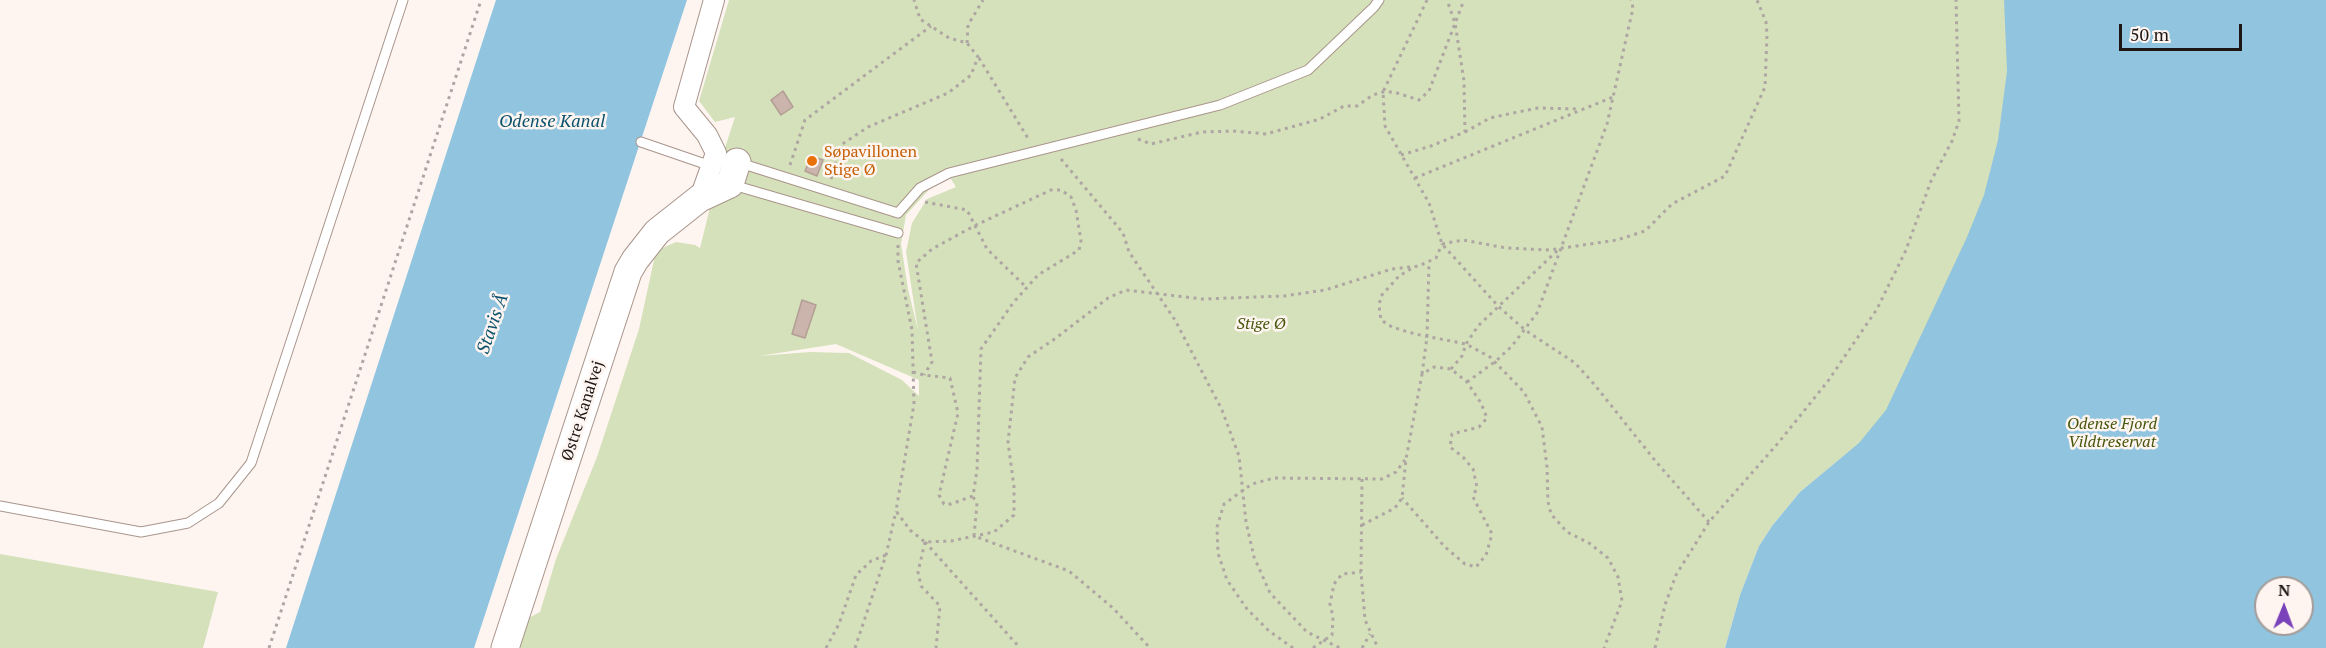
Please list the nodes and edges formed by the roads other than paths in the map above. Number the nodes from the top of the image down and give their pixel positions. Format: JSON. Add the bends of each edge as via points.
{"nodes":[{"id":1,"x":403,"y":0,"type":"edge"},
{"id":2,"x":714,"y":0,"type":"edge"},
{"id":3,"x":1379,"y":0,"type":"edge"},
{"id":4,"x":641,"y":142,"type":"dead end"},
{"id":5,"x":724,"y":166,"type":"junction"},
{"id":6,"x":898,"y":233,"type":"road end"},
{"id":7,"x":0,"y":506,"type":"edge"},
{"id":8,"x":506,"y":648,"type":"edge"}],
"edges":[{"from":1,"to":7,"type":"lane","via":[[251,464],[219,503],[188,523],[141,532]]},
{"from":2,"to":5,"type":"street","via":[[684,107],[707,135]]},
{"from":3,"to":5,"type":"lane","via":[[1308,70],[1220,105],[949,173],[920,188],[898,213],[786,178]]},
{"from":4,"to":5,"type":"lane"},
{"from":5,"to":6,"type":"lane","via":[[766,193]]},
{"from":5,"to":8,"type":"street","name":"Østre Kanalvej","via":[[700,198],[657,232],[628,273]]}]}
